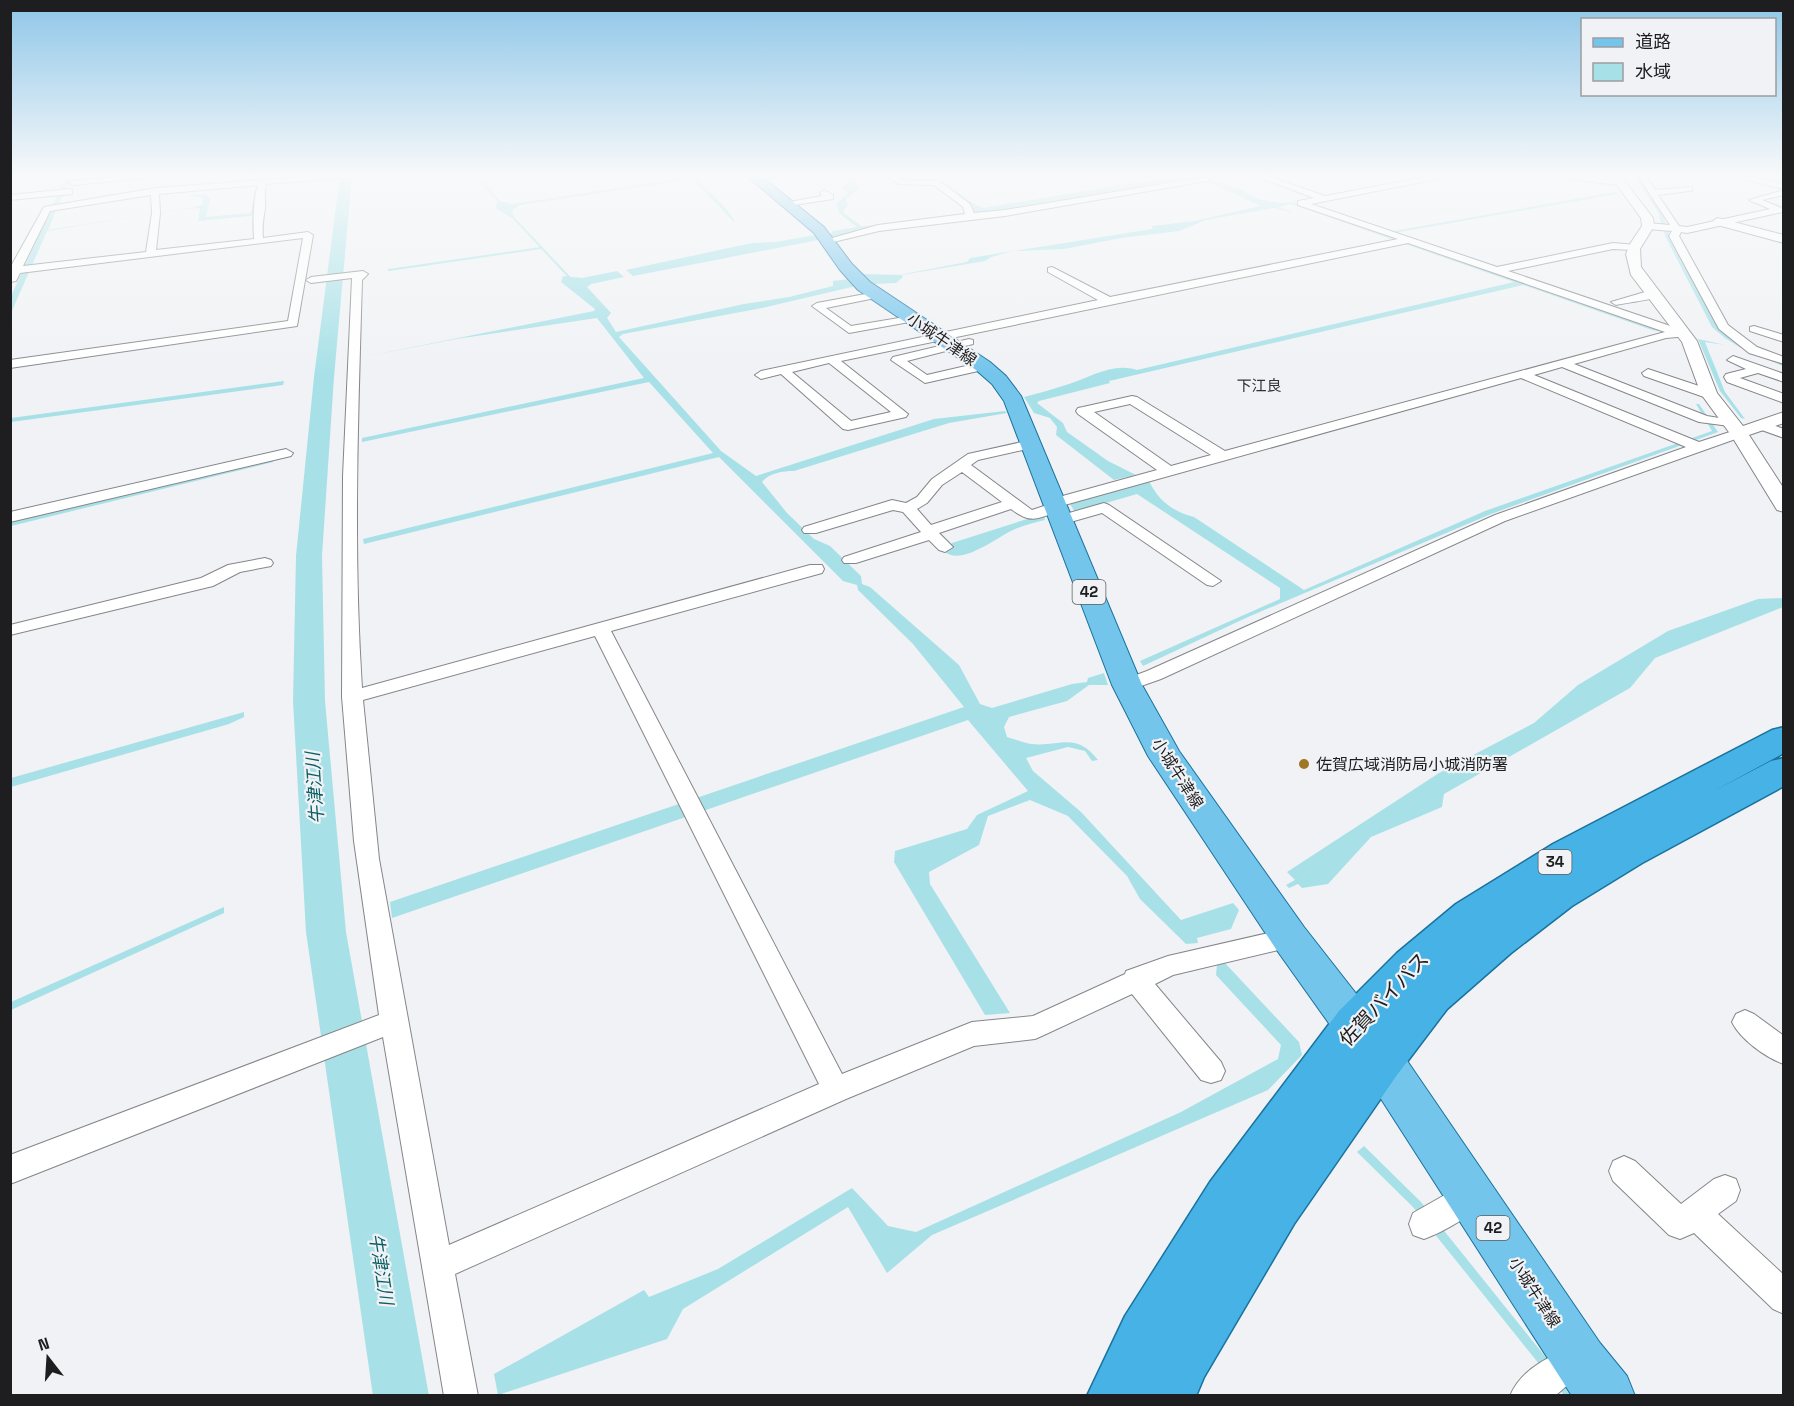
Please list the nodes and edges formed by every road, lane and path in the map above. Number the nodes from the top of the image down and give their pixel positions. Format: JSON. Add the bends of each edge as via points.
{"nodes":[{"id":1,"x":29,"y":242,"type":"edge"},
{"id":2,"x":153,"y":242,"type":"edge"},
{"id":3,"x":254,"y":242,"type":"edge"},
{"id":4,"x":308,"y":242,"type":"edge"},
{"id":5,"x":828,"y":242,"type":"edge"},
{"id":6,"x":1376,"y":242,"type":"edge"},
{"id":7,"x":1410,"y":242,"type":"edge"},
{"id":8,"x":1639,"y":242,"type":"edge"},
{"id":9,"x":1677,"y":242,"type":"edge"},
{"id":10,"x":1633,"y":247,"type":"junction"},
{"id":11,"x":151,"y":254,"type":"junction"},
{"id":12,"x":1052,"y":270,"type":"dead end"},
{"id":13,"x":1496,"y":270,"type":"junction"},
{"id":14,"x":13,"y":271,"type":"edge"},
{"id":15,"x":306,"y":278,"type":"junction"},
{"id":16,"x":10,"y":283,"type":"edge"},
{"id":17,"x":876,"y":295,"type":"junction"},
{"id":18,"x":1655,"y":296,"type":"junction"},
{"id":19,"x":1108,"y":302,"type":"junction"},
{"id":20,"x":1616,"y":302,"type":"dead end"},
{"id":21,"x":911,"y":319,"type":"junction"},
{"id":22,"x":1032,"y":329,"type":"dead end"},
{"id":23,"x":1754,"y":329,"type":"dead end"},
{"id":24,"x":1684,"y":334,"type":"junction"},
{"id":25,"x":1782,"y":338,"type":"edge"},
{"id":26,"x":946,"y":342,"type":"junction"},
{"id":27,"x":1765,"y":342,"type":"dead end"},
{"id":28,"x":832,"y":360,"type":"junction"},
{"id":29,"x":1733,"y":360,"type":"dead end"},
{"id":30,"x":1784,"y":361,"type":"edge"},
{"id":31,"x":1562,"y":363,"type":"junction"},
{"id":32,"x":10,"y":364,"type":"edge"},
{"id":33,"x":983,"y":366,"type":"junction"},
{"id":34,"x":1758,"y":369,"type":"junction"},
{"id":35,"x":783,"y":370,"type":"junction"},
{"id":36,"x":1648,"y":373,"type":"dead end"},
{"id":37,"x":1521,"y":374,"type":"junction"},
{"id":38,"x":761,"y":375,"type":"dead end"},
{"id":39,"x":1784,"y":378,"type":"edge"},
{"id":40,"x":1709,"y":394,"type":"junction"},
{"id":41,"x":1784,"y":399,"type":"edge"},
{"id":42,"x":1784,"y":417,"type":"edge"},
{"id":43,"x":1723,"y":424,"type":"junction"},
{"id":44,"x":1761,"y":425,"type":"junction"},
{"id":45,"x":1784,"y":434,"type":"edge"},
{"id":46,"x":1030,"y":444,"type":"junction"},
{"id":47,"x":1698,"y":447,"type":"junction"},
{"id":48,"x":286,"y":453,"type":"dead end"},
{"id":49,"x":1224,"y":457,"type":"junction"},
{"id":50,"x":961,"y":466,"type":"junction"},
{"id":51,"x":1170,"y":472,"type":"junction"},
{"id":52,"x":1014,"y":503,"type":"junction"},
{"id":53,"x":1784,"y":506,"type":"edge"},
{"id":54,"x":908,"y":508,"type":"junction"},
{"id":55,"x":1056,"y":510,"type":"junction"},
{"id":56,"x":10,"y":517,"type":"edge"},
{"id":57,"x":810,"y":530,"type":"dead end"},
{"id":58,"x":930,"y":533,"type":"junction"},
{"id":59,"x":945,"y":547,"type":"dead end"},
{"id":60,"x":850,"y":560,"type":"dead end"},
{"id":61,"x":265,"y":564,"type":"dead end"},
{"id":62,"x":816,"y":569,"type":"dead end"},
{"id":63,"x":1213,"y":581,"type":"dead end"},
{"id":64,"x":601,"y":629,"type":"junction"},
{"id":65,"x":10,"y":630,"type":"edge"},
{"id":66,"x":1127,"y":685,"type":"junction"},
{"id":67,"x":352,"y":697,"type":"junction"},
{"id":68,"x":1784,"y":738,"type":"edge"},
{"id":69,"x":1784,"y":770,"type":"edge"},
{"id":70,"x":1290,"y":938,"type":"junction"},
{"id":71,"x":1136,"y":980,"type":"junction"},
{"id":72,"x":393,"y":1021,"type":"junction"},
{"id":73,"x":1746,"y":1022,"type":"dead end"},
{"id":74,"x":1368,"y":1042,"type":"junction"},
{"id":75,"x":1784,"y":1052,"type":"edge"},
{"id":76,"x":1211,"y":1071,"type":"dead end"},
{"id":77,"x":836,"y":1090,"type":"junction"},
{"id":78,"x":10,"y":1170,"type":"edge"},
{"id":79,"x":1624,"y":1170,"type":"dead end"},
{"id":80,"x":1725,"y":1190,"type":"dead end"},
{"id":81,"x":1696,"y":1214,"type":"junction"},
{"id":82,"x":437,"y":1266,"type":"junction"},
{"id":83,"x":1784,"y":1298,"type":"edge"},
{"id":84,"x":1564,"y":1381,"type":"edge"},
{"id":85,"x":461,"y":1395,"type":"edge"},
{"id":86,"x":1116,"y":1395,"type":"edge"},
{"id":87,"x":1167,"y":1395,"type":"edge"}],
"edges":[{"from":1,"to":14,"type":"street"},
{"from":2,"to":11,"type":"street"},
{"from":3,"to":11,"type":"street"},
{"from":4,"to":15,"type":"street"},
{"from":5,"to":17,"type":"main road","name":"小城牛津線","number":"42","via":[[856,278]]},
{"from":6,"to":19,"type":"street"},
{"from":7,"to":13,"type":"street"},
{"from":8,"to":10,"type":"street"},
{"from":9,"to":30,"type":"street","via":[[1723,327],[1753,350]]},
{"from":10,"to":13,"type":"street","via":[[1613,246]]},
{"from":10,"to":18,"type":"street","via":[[1632,262]]},
{"from":11,"to":14,"type":"street"},
{"from":12,"to":19,"type":"street"},
{"from":13,"to":24,"type":"street"},
{"from":14,"to":16,"type":"street"},
{"from":15,"to":32,"type":"street","via":[[299,288],[293,324]]},
{"from":15,"to":67,"type":"street","via":[[363,274],[357,279],[348,548]]},
{"from":17,"to":21,"type":"main road","name":"小城牛津線","number":"42"},
{"from":17,"to":21,"type":"street","via":[[817,306],[849,330]]},
{"from":18,"to":20,"type":"street"},
{"from":18,"to":24,"type":"street"},
{"from":19,"to":26,"type":"street"},
{"from":21,"to":26,"type":"main road","name":"小城牛津線","number":"42"},
{"from":22,"to":26,"type":"street","via":[[959,344]]},
{"from":23,"to":25,"type":"street"},
{"from":24,"to":31,"type":"street","via":[[1665,335]]},
{"from":24,"to":40,"type":"street"},
{"from":25,"to":27,"type":"street"},
{"from":26,"to":28,"type":"street"},
{"from":26,"to":33,"type":"main road","name":"小城牛津線","number":"42"},
{"from":26,"to":33,"type":"street","via":[[897,360],[925,380]]},
{"from":28,"to":35,"type":"street"},
{"from":28,"to":35,"type":"street","via":[[901,414],[848,426]]},
{"from":29,"to":34,"type":"street"},
{"from":31,"to":37,"type":"street"},
{"from":31,"to":43,"type":"street"},
{"from":33,"to":46,"type":"main road","name":"小城牛津線","number":"42","via":[[1014,400]]},
{"from":34,"to":39,"type":"street"},
{"from":34,"to":41,"type":"street","via":[[1730,377],[1731,380]]},
{"from":35,"to":38,"type":"street"},
{"from":36,"to":40,"type":"street"},
{"from":37,"to":47,"type":"street"},
{"from":37,"to":49,"type":"street"},
{"from":40,"to":43,"type":"street"},
{"from":42,"to":44,"type":"street"},
{"from":43,"to":44,"type":"street"},
{"from":43,"to":47,"type":"street"},
{"from":43,"to":53,"type":"street"},
{"from":44,"to":45,"type":"street"},
{"from":46,"to":50,"type":"street","via":[[973,457]]},
{"from":46,"to":55,"type":"main road","name":"小城牛津線","number":"42"},
{"from":47,"to":66,"type":"street","via":[[1500,518]]},
{"from":48,"to":56,"type":"street"},
{"from":49,"to":51,"type":"street"},
{"from":49,"to":51,"type":"street","via":[[1132,400],[1083,411]]},
{"from":50,"to":52,"type":"street"},
{"from":50,"to":54,"type":"street"},
{"from":51,"to":55,"type":"street"},
{"from":52,"to":55,"type":"street","via":[[1029,515]]},
{"from":52,"to":58,"type":"street"},
{"from":54,"to":57,"type":"street","via":[[892,505]]},
{"from":54,"to":58,"type":"street"},
{"from":55,"to":63,"type":"street","via":[[1104,508]]},
{"from":55,"to":66,"type":"main road","name":"小城牛津線","number":"42"},
{"from":58,"to":59,"type":"street"},
{"from":58,"to":60,"type":"street"},
{"from":61,"to":65,"type":"street","via":[[218,573],[207,582]]},
{"from":62,"to":64,"type":"street"},
{"from":64,"to":67,"type":"street"},
{"from":64,"to":77,"type":"street"},
{"from":66,"to":70,"type":"main road","name":"小城牛津線","number":"42","via":[[1164,756]]},
{"from":67,"to":72,"type":"street","via":[[361,807]]},
{"from":68,"to":74,"type":"highway","name":"佐賀バイパス","number":"34","via":[[1567,854],[1470,915],[1412,966]]},
{"from":69,"to":74,"type":"highway","name":"佐賀バイパス","number":"34","via":[[1628,852],[1558,894],[1432,996]]},
{"from":70,"to":71,"type":"street","via":[[1168,966]]},
{"from":70,"to":74,"type":"main road","name":"小城牛津線","number":"42"},
{"from":71,"to":76,"type":"street"},
{"from":71,"to":77,"type":"street","via":[[1035,1027],[972,1034]]},
{"from":72,"to":78,"type":"street"},
{"from":72,"to":82,"type":"street"},
{"from":73,"to":75,"type":"street"},
{"from":74,"to":84,"type":"main road","name":"小城牛津線","number":"42","via":[[1445,1211]]},
{"from":74,"to":86,"type":"highway","name":"佐賀バイパス","number":"34","via":[[1228,1200],[1145,1336]]},
{"from":74,"to":87,"type":"highway","name":"佐賀バイパス","number":"34","via":[[1276,1206],[1183,1358]]},
{"from":77,"to":82,"type":"street"},
{"from":79,"to":81,"type":"street","via":[[1680,1224]]},
{"from":80,"to":81,"type":"street"},
{"from":81,"to":83,"type":"street"},
{"from":82,"to":85,"type":"street"}]}
